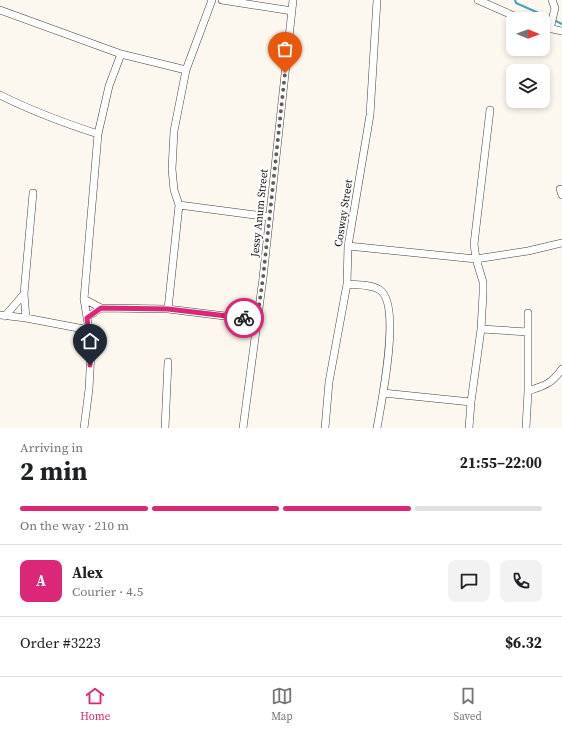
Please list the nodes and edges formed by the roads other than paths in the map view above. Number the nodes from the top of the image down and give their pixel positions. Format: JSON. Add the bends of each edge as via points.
{"nodes":[{"id":1,"x":212,"y":0,"type":"edge"},
{"id":2,"x":222,"y":0,"type":"edge"},
{"id":3,"x":293,"y":0,"type":"edge"},
{"id":4,"x":377,"y":0,"type":"edge"},
{"id":5,"x":478,"y":0,"type":"edge"},
{"id":6,"x":552,"y":0,"type":"edge"},
{"id":7,"x":0,"y":10,"type":"edge"},
{"id":8,"x":292,"y":11,"type":"junction"},
{"id":9,"x":506,"y":12,"type":"edge"},
{"id":10,"x":550,"y":22,"type":"edge"},
{"id":11,"x":550,"y":29,"type":"edge"},
{"id":12,"x":562,"y":31,"type":"edge"},
{"id":13,"x":121,"y":54,"type":"junction"},
{"id":14,"x":186,"y":70,"type":"junction"},
{"id":15,"x":0,"y":95,"type":"edge"},
{"id":16,"x":490,"y":110,"type":"dead end"},
{"id":17,"x":98,"y":134,"type":"junction"},
{"id":18,"x":33,"y":193,"type":"dead end"},
{"id":19,"x":179,"y":205,"type":"junction"},
{"id":20,"x":270,"y":217,"type":"junction"},
{"id":21,"x":562,"y":243,"type":"edge"},
{"id":22,"x":348,"y":246,"type":"junction"},
{"id":23,"x":476,"y":259,"type":"junction"},
{"id":24,"x":347,"y":284,"type":"junction"},
{"id":25,"x":24,"y":294,"type":"junction"},
{"id":26,"x":84,"y":299,"type":"junction"},
{"id":27,"x":101,"y":308,"type":"junction"},
{"id":28,"x":168,"y":309,"type":"junction"},
{"id":29,"x":528,"y":313,"type":"dead end"},
{"id":30,"x":3,"y":316,"type":"edge"},
{"id":31,"x":26,"y":318,"type":"junction"},
{"id":32,"x":87,"y":318,"type":"junction"},
{"id":33,"x":257,"y":320,"type":"junction"},
{"id":34,"x":481,"y":329,"type":"junction"},
{"id":35,"x":89,"y":330,"type":"junction"},
{"id":36,"x":528,"y":332,"type":"junction"},
{"id":37,"x":168,"y":362,"type":"dead end"},
{"id":38,"x":562,"y":369,"type":"edge"},
{"id":39,"x":528,"y":391,"type":"junction"},
{"id":40,"x":383,"y":393,"type":"junction"},
{"id":41,"x":471,"y":402,"type":"junction"},
{"id":42,"x":84,"y":428,"type":"edge"},
{"id":43,"x":165,"y":428,"type":"edge"},
{"id":44,"x":243,"y":428,"type":"edge"},
{"id":45,"x":325,"y":428,"type":"edge"},
{"id":46,"x":377,"y":428,"type":"edge"},
{"id":47,"x":469,"y":428,"type":"edge"},
{"id":48,"x":526,"y":428,"type":"edge"}],
"edges":[{"from":1,"to":14,"type":"street"},
{"from":2,"to":8,"type":"street"},
{"from":3,"to":8,"type":"street","name":"Jessy Anum Street"},
{"from":4,"to":22,"type":"street","name":"Cosway Street","via":[[370,115]]},
{"from":5,"to":9,"type":"street"},
{"from":6,"to":10,"type":"street","via":[[555,8]]},
{"from":7,"to":13,"type":"street"},
{"from":8,"to":20,"type":"street","name":"Jessy Anum Street"},
{"from":11,"to":12,"type":"street"},
{"from":13,"to":14,"type":"street"},
{"from":13,"to":17,"type":"street","via":[[109,86]]},
{"from":14,"to":19,"type":"street","via":[[174,138],[172,169],[174,190]]},
{"from":15,"to":17,"type":"street","via":[[33,111]]},
{"from":16,"to":23,"type":"street","via":[[474,244]]},
{"from":17,"to":26,"type":"street"},
{"from":18,"to":25,"type":"street"},
{"from":19,"to":20,"type":"street"},
{"from":19,"to":28,"type":"street"},
{"from":20,"to":33,"type":"street","name":"Jessy Anum Street"},
{"from":21,"to":23,"type":"street"},
{"from":22,"to":23,"type":"street"},
{"from":22,"to":24,"type":"street","name":"Cosway Street"},
{"from":23,"to":34,"type":"street","via":[[483,282]]},
{"from":24,"to":40,"type":"street","via":[[371,286],[381,290],[386,300],[390,320],[390,343]]},
{"from":24,"to":45,"type":"street","name":"Cosway Street","via":[[329,382]]},
{"from":25,"to":30,"type":"street"},
{"from":25,"to":31,"type":"street"},
{"from":26,"to":27,"type":"street"},
{"from":26,"to":32,"type":"street"},
{"from":27,"to":28,"type":"street"},
{"from":27,"to":32,"type":"street"},
{"from":28,"to":33,"type":"street"},
{"from":29,"to":36,"type":"street"},
{"from":30,"to":31,"type":"street"},
{"from":31,"to":35,"type":"street"},
{"from":32,"to":35,"type":"street"},
{"from":33,"to":44,"type":"street","name":"Jessy Anum Street"},
{"from":34,"to":36,"type":"street"},
{"from":34,"to":41,"type":"street"},
{"from":35,"to":42,"type":"street","via":[[91,353]]},
{"from":36,"to":39,"type":"street"},
{"from":37,"to":43,"type":"street"},
{"from":38,"to":39,"type":"street","via":[[546,385]]},
{"from":39,"to":48,"type":"street"},
{"from":40,"to":41,"type":"street"},
{"from":40,"to":46,"type":"street"},
{"from":41,"to":47,"type":"street"}]}
